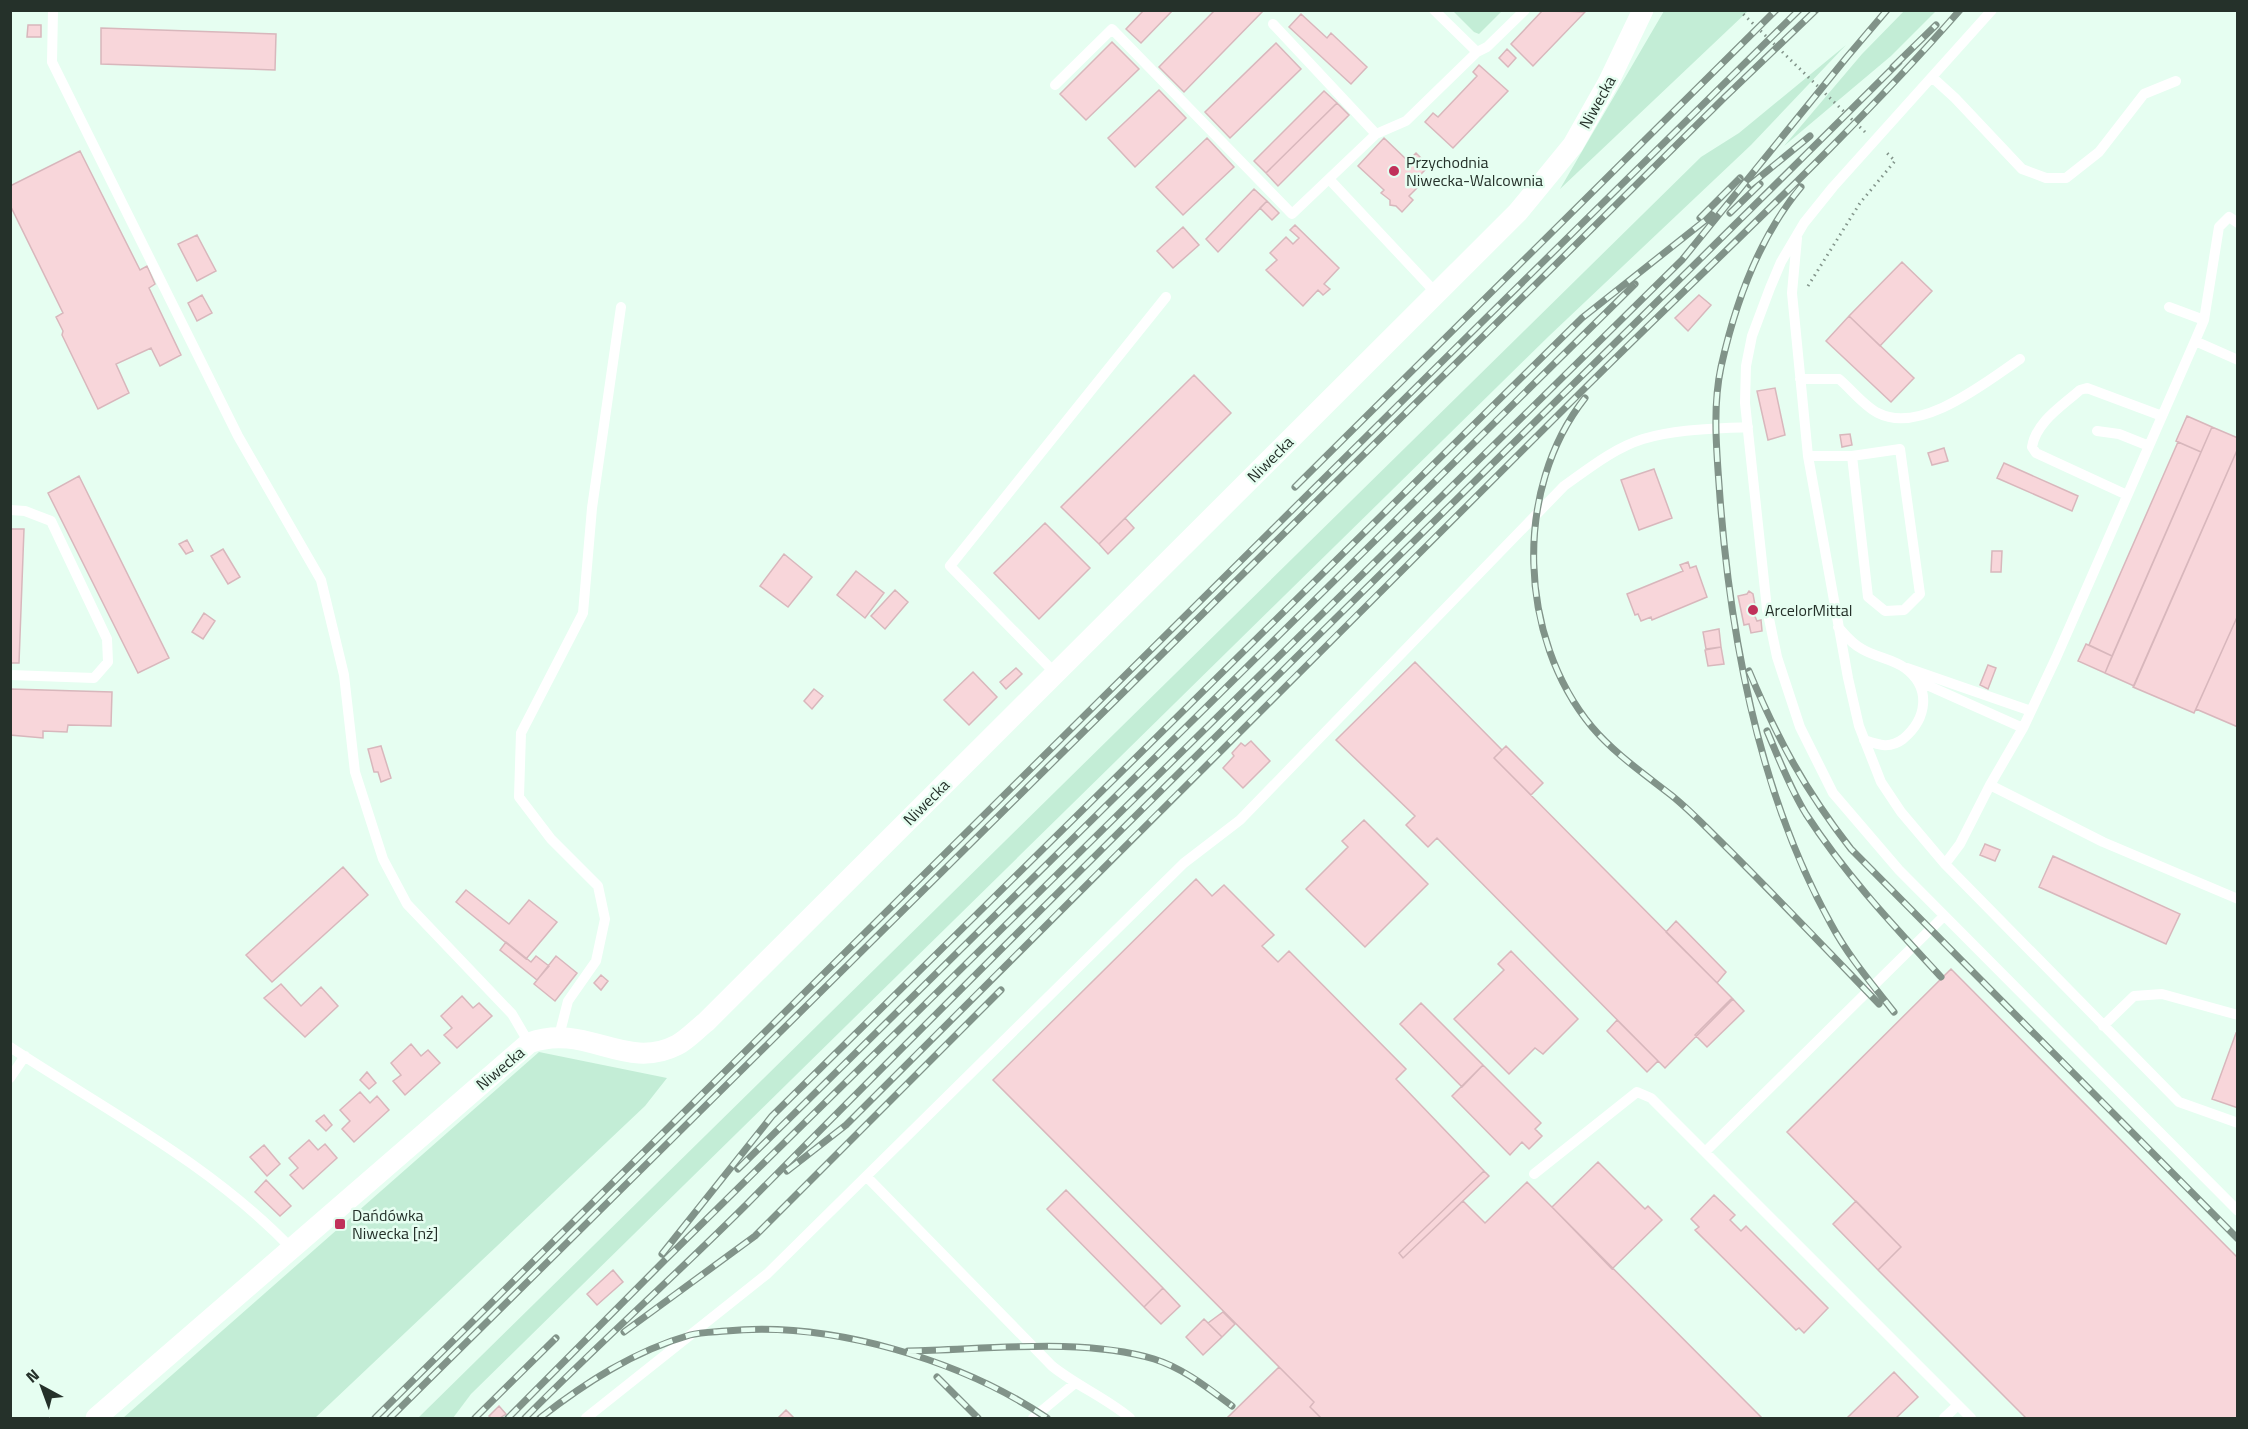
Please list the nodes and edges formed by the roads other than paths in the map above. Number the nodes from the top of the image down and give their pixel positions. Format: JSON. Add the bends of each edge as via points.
{"nodes":[{"id":1,"x":53,"y":10,"type":"edge"},
{"id":2,"x":1434,"y":10,"type":"edge"},
{"id":3,"x":1525,"y":10,"type":"edge"},
{"id":4,"x":1992,"y":10,"type":"edge"},
{"id":5,"x":1639,"y":13,"type":"edge"},
{"id":6,"x":1273,"y":24,"type":"dead end"},
{"id":7,"x":1477,"y":52,"type":"junction"},
{"id":8,"x":1933,"y":78,"type":"junction"},
{"id":9,"x":2176,"y":81,"type":"dead end"},
{"id":10,"x":1055,"y":85,"type":"dead end"},
{"id":11,"x":1376,"y":134,"type":"junction"},
{"id":12,"x":1329,"y":179,"type":"junction"},
{"id":13,"x":2238,"y":223,"type":"edge"},
{"id":14,"x":1797,"y":235,"type":"junction"},
{"id":15,"x":1437,"y":294,"type":"junction"},
{"id":16,"x":1166,"y":297,"type":"dead end"},
{"id":17,"x":621,"y":307,"type":"dead end"},
{"id":18,"x":2169,"y":307,"type":"dead end"},
{"id":19,"x":2204,"y":320,"type":"junction"},
{"id":20,"x":2195,"y":341,"type":"junction"},
{"id":21,"x":2020,"y":359,"type":"dead end"},
{"id":22,"x":2238,"y":360,"type":"edge"},
{"id":23,"x":1800,"y":379,"type":"junction"},
{"id":24,"x":2162,"y":416,"type":"junction"},
{"id":25,"x":1748,"y":427,"type":"junction"},
{"id":26,"x":2097,"y":431,"type":"dead end"},
{"id":27,"x":2149,"y":446,"type":"junction"},
{"id":28,"x":1808,"y":456,"type":"junction"},
{"id":29,"x":1852,"y":456,"type":"junction"},
{"id":30,"x":2127,"y":495,"type":"junction"},
{"id":31,"x":10,"y":510,"type":"edge"},
{"id":32,"x":1838,"y":627,"type":"junction"},
{"id":33,"x":1904,"y":667,"type":"junction"},
{"id":34,"x":1054,"y":674,"type":"junction"},
{"id":35,"x":10,"y":675,"type":"edge"},
{"id":36,"x":1918,"y":681,"type":"junction"},
{"id":37,"x":2031,"y":711,"type":"junction"},
{"id":38,"x":2023,"y":728,"type":"junction"},
{"id":39,"x":1864,"y":740,"type":"junction"},
{"id":40,"x":1990,"y":785,"type":"junction"},
{"id":41,"x":1945,"y":864,"type":"junction"},
{"id":42,"x":2238,"y":899,"type":"edge"},
{"id":43,"x":1944,"y":916,"type":"junction"},
{"id":44,"x":2238,"y":1015,"type":"edge"},
{"id":45,"x":2103,"y":1026,"type":"junction"},
{"id":46,"x":559,"y":1036,"type":"junction"},
{"id":47,"x":529,"y":1044,"type":"junction"},
{"id":48,"x":10,"y":1047,"type":"edge"},
{"id":49,"x":25,"y":1056,"type":"junction"},
{"id":50,"x":10,"y":1078,"type":"edge"},
{"id":51,"x":2238,"y":1123,"type":"edge"},
{"id":52,"x":1706,"y":1151,"type":"junction"},
{"id":53,"x":1534,"y":1174,"type":"dead end"},
{"id":54,"x":867,"y":1177,"type":"junction"},
{"id":55,"x":2238,"y":1211,"type":"edge"},
{"id":56,"x":291,"y":1249,"type":"junction"},
{"id":57,"x":1074,"y":1384,"type":"junction"},
{"id":58,"x":1958,"y":1405,"type":"junction"},
{"id":59,"x":96,"y":1419,"type":"edge"},
{"id":60,"x":586,"y":1419,"type":"edge"},
{"id":61,"x":1033,"y":1419,"type":"edge"},
{"id":62,"x":1130,"y":1419,"type":"edge"},
{"id":63,"x":1944,"y":1419,"type":"edge"},
{"id":64,"x":1971,"y":1419,"type":"edge"}],
"edges":[{"from":1,"to":47,"type":"lane","via":[[52,63],[238,436],[321,580],[344,675],[355,772],[383,859],[407,903],[512,1014]]},
{"from":2,"to":7,"type":"lane"},
{"from":3,"to":7,"type":"lane"},
{"from":4,"to":8,"type":"lane"},
{"from":5,"to":15,"type":"street","name":"Niwecka","via":[[1608,83],[1573,145],[1518,212]]},
{"from":6,"to":11,"type":"lane"},
{"from":7,"to":11,"type":"lane","via":[[1406,121]]},
{"from":8,"to":9,"type":"lane","via":[[2022,169],[2046,178],[2066,178],[2099,152],[2144,94]]},
{"from":8,"to":14,"type":"lane","via":[[1833,187]]},
{"from":10,"to":12,"type":"lane","via":[[1112,29],[1292,214]]},
{"from":11,"to":12,"type":"lane"},
{"from":12,"to":15,"type":"lane"},
{"from":13,"to":19,"type":"lane","via":[[2229,217],[2219,227]]},
{"from":14,"to":23,"type":"lane","via":[[1792,293]]},
{"from":14,"to":25,"type":"lane","via":[[1781,262],[1752,336],[1746,366]]},
{"from":15,"to":34,"type":"street","name":"Niwecka"},
{"from":16,"to":34,"type":"lane","via":[[950,566]]},
{"from":17,"to":46,"type":"lane","via":[[592,508],[584,613],[521,733],[519,797],[551,839],[598,886],[605,919],[596,961],[568,1001]]},
{"from":18,"to":19,"type":"lane"},
{"from":19,"to":20,"type":"lane"},
{"from":20,"to":22,"type":"lane"},
{"from":20,"to":24,"type":"lane"},
{"from":21,"to":23,"type":"lane","via":[[1961,399],[1942,408],[1897,418],[1877,412],[1839,379]]},
{"from":23,"to":28,"type":"lane"},
{"from":24,"to":27,"type":"lane"},
{"from":24,"to":30,"type":"lane","via":[[2087,388],[2041,425],[2033,437],[2036,453]]},
{"from":25,"to":43,"type":"lane","via":[[1767,609],[1777,657],[1800,727],[1833,794]]},
{"from":25,"to":54,"type":"lane","via":[[1677,431],[1640,439],[1597,462],[1564,486],[1240,820],[1184,863]]},
{"from":26,"to":27,"type":"lane","via":[[2119,434]]},
{"from":27,"to":30,"type":"lane"},
{"from":28,"to":29,"type":"lane"},
{"from":28,"to":32,"type":"lane"},
{"from":29,"to":29,"type":"lane","via":[[1900,448],[1920,594],[1904,610],[1886,611],[1868,597]]},
{"from":30,"to":37,"type":"lane"},
{"from":31,"to":35,"type":"lane","via":[[51,521],[107,639],[108,662],[94,678]]},
{"from":32,"to":33,"type":"lane","via":[[1862,649]]},
{"from":32,"to":39,"type":"lane"},
{"from":33,"to":36,"type":"lane"},
{"from":33,"to":37,"type":"lane"},
{"from":34,"to":46,"type":"street","name":"Niwecka","via":[[679,1045],[657,1054],[637,1055]]},
{"from":36,"to":38,"type":"lane"},
{"from":36,"to":39,"type":"lane","via":[[1924,698],[1923,714],[1912,731],[1898,743],[1883,747]]},
{"from":37,"to":38,"type":"lane"},
{"from":38,"to":40,"type":"lane"},
{"from":39,"to":41,"type":"lane","via":[[1900,812]]},
{"from":40,"to":41,"type":"lane","via":[[1957,850]]},
{"from":40,"to":42,"type":"lane","via":[[2103,842]]},
{"from":41,"to":45,"type":"lane"},
{"from":43,"to":52,"type":"lane"},
{"from":43,"to":55,"type":"lane"},
{"from":44,"to":45,"type":"lane","via":[[2162,994],[2134,996]]},
{"from":45,"to":51,"type":"lane","via":[[2179,1102]]},
{"from":46,"to":47,"type":"street","name":"Niwecka"},
{"from":47,"to":56,"type":"street","name":"Niwecka"},
{"from":48,"to":49,"type":"lane"},
{"from":49,"to":50,"type":"lane"},
{"from":49,"to":56,"type":"lane","via":[[197,1168],[250,1208]]},
{"from":52,"to":53,"type":"lane","via":[[1651,1098],[1637,1092]]},
{"from":52,"to":58,"type":"lane"},
{"from":54,"to":57,"type":"lane"},
{"from":54,"to":60,"type":"lane","via":[[767,1274]]},
{"from":56,"to":59,"type":"street","name":"Niwecka"},
{"from":57,"to":61,"type":"lane"},
{"from":57,"to":62,"type":"lane","via":[[1098,1395]]},
{"from":58,"to":63,"type":"lane"},
{"from":58,"to":64,"type":"lane"}]}
